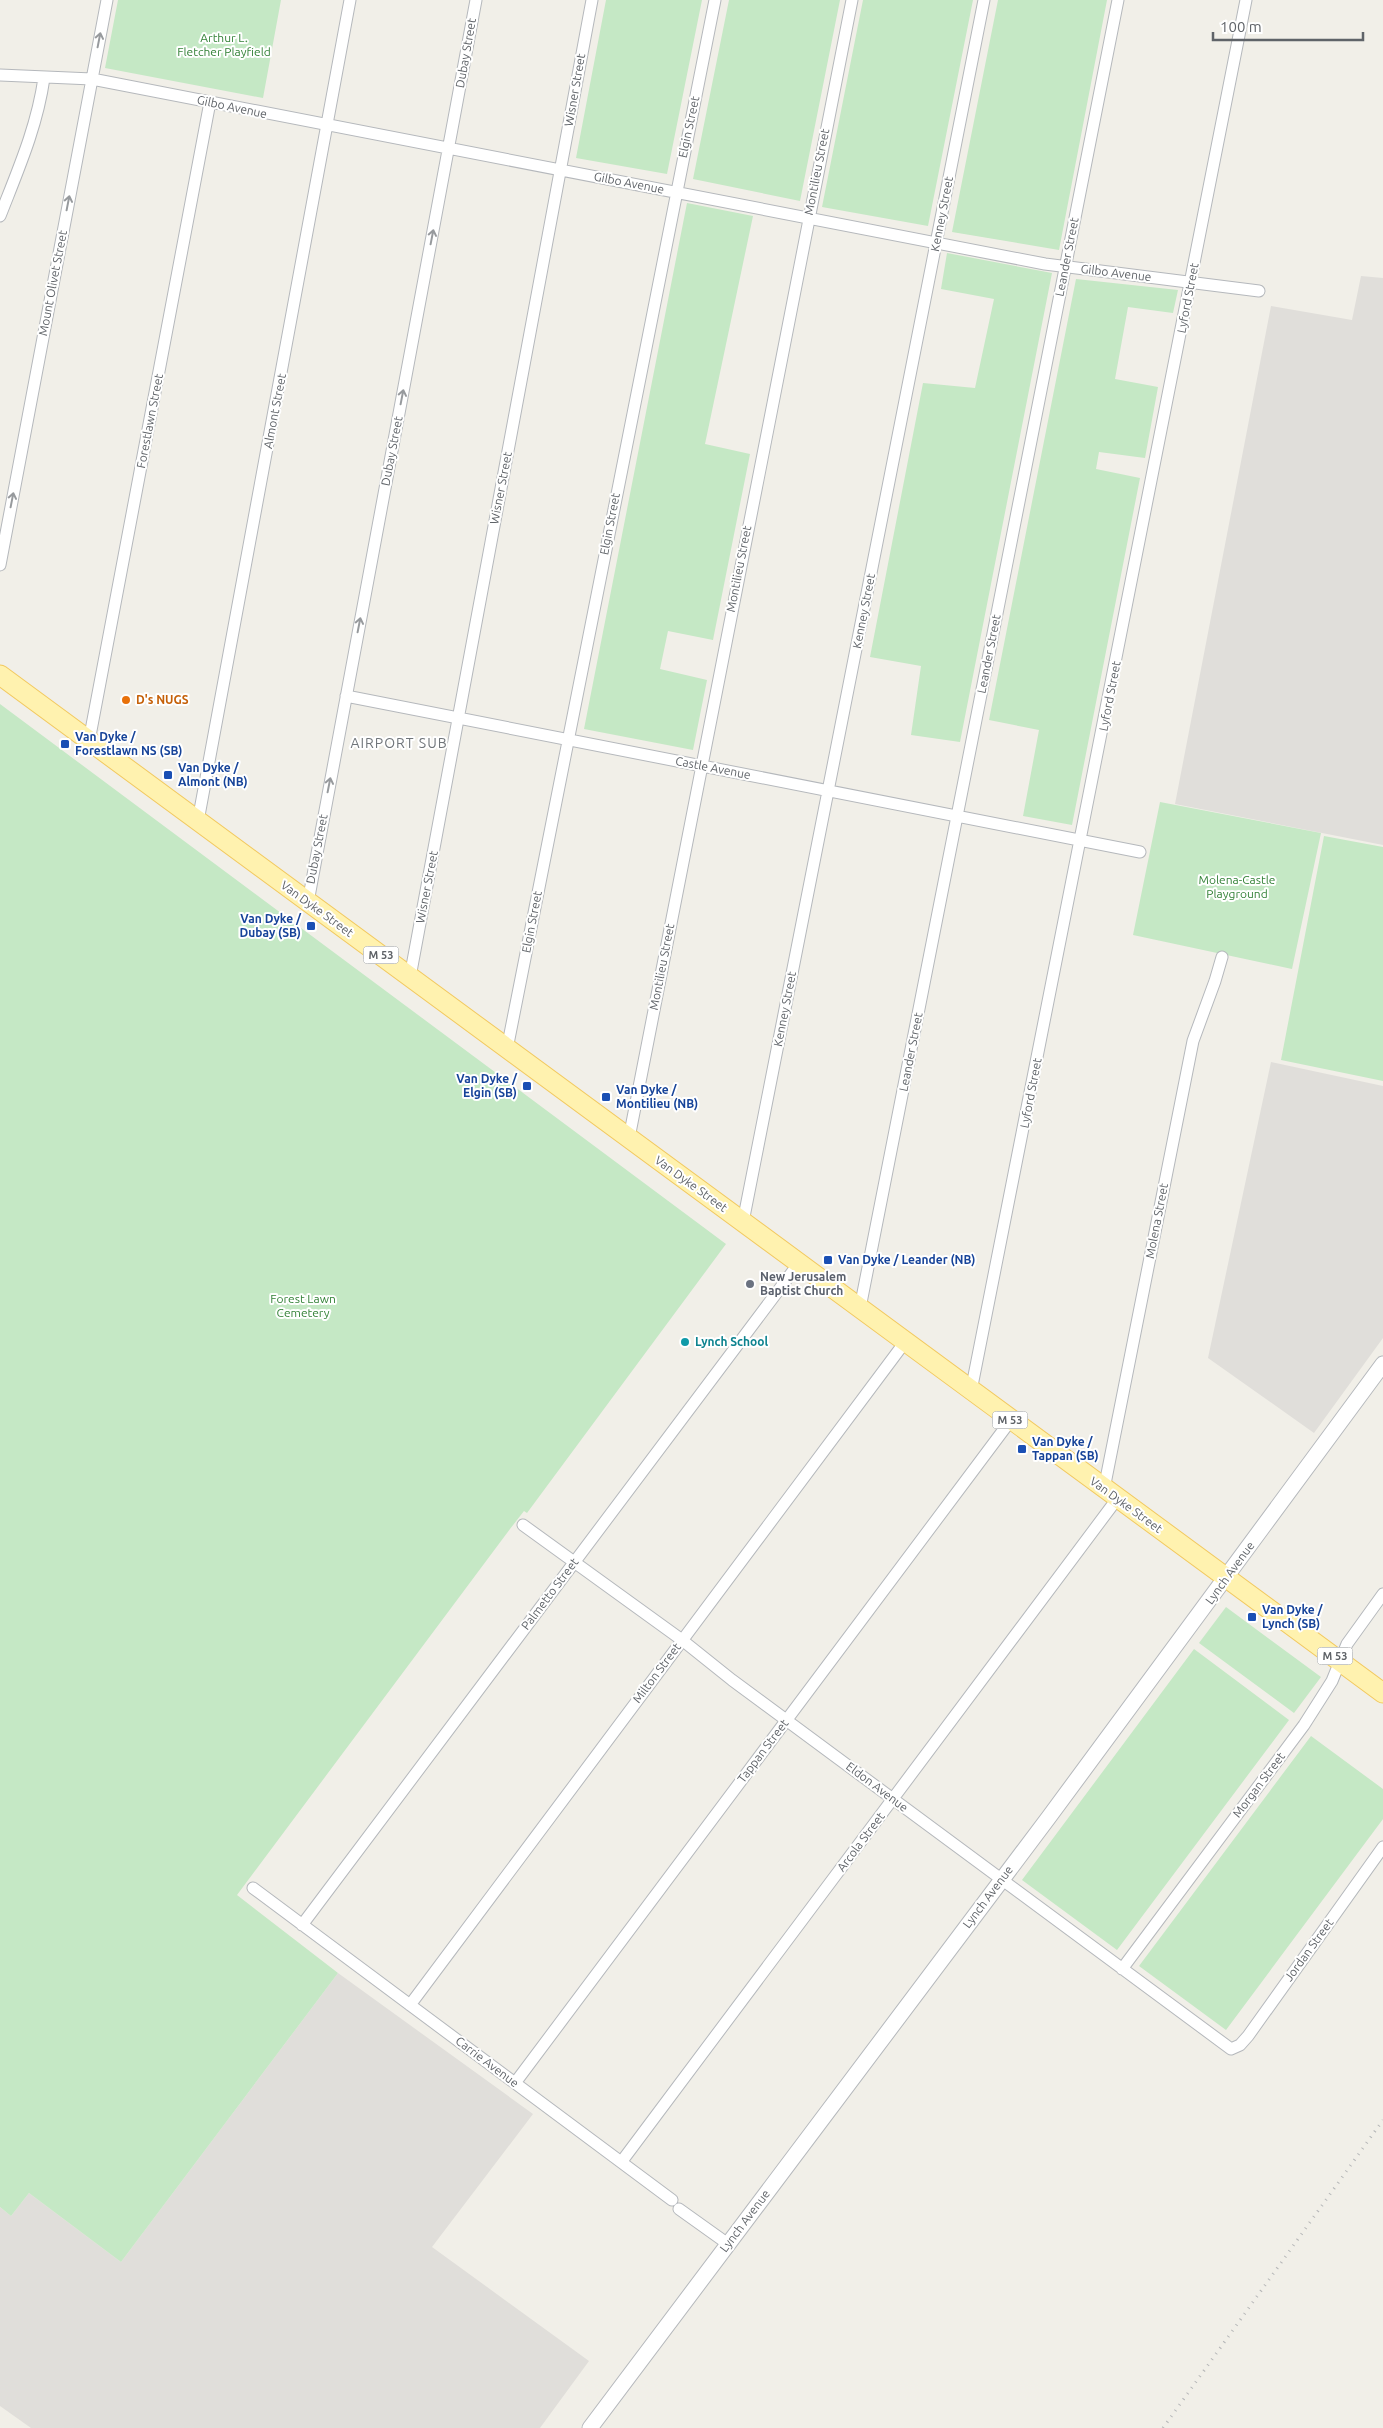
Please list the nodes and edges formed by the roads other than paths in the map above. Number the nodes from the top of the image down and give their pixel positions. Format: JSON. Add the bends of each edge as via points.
{"nodes":[{"id":1,"x":107,"y":0,"type":"edge"},
{"id":2,"x":350,"y":0,"type":"edge"},
{"id":3,"x":476,"y":0,"type":"edge"},
{"id":4,"x":592,"y":0,"type":"edge"},
{"id":5,"x":715,"y":0,"type":"edge"},
{"id":6,"x":852,"y":0,"type":"edge"},
{"id":7,"x":984,"y":0,"type":"edge"},
{"id":8,"x":1118,"y":0,"type":"edge"},
{"id":9,"x":1246,"y":0,"type":"edge"},
{"id":10,"x":0,"y":75,"type":"edge"},
{"id":11,"x":44,"y":78,"type":"junction"},
{"id":12,"x":92,"y":79,"type":"junction"},
{"id":13,"x":210,"y":102,"type":"junction"},
{"id":14,"x":327,"y":126,"type":"junction"},
{"id":15,"x":448,"y":148,"type":"junction"},
{"id":16,"x":560,"y":170,"type":"junction"},
{"id":17,"x":676,"y":192,"type":"junction"},
{"id":18,"x":0,"y":216,"type":"edge"},
{"id":19,"x":808,"y":218,"type":"junction"},
{"id":20,"x":936,"y":242,"type":"junction"},
{"id":21,"x":1065,"y":267,"type":"junction"},
{"id":22,"x":1191,"y":283,"type":"junction"},
{"id":23,"x":1259,"y":291,"type":"dead end"},
{"id":24,"x":0,"y":565,"type":"edge"},
{"id":25,"x":0,"y":675,"type":"edge"},
{"id":26,"x":346,"y":696,"type":"junction"},
{"id":27,"x":458,"y":718,"type":"junction"},
{"id":28,"x":568,"y":740,"type":"junction"},
{"id":29,"x":89,"y":741,"type":"junction"},
{"id":30,"x":701,"y":766,"type":"junction"},
{"id":31,"x":828,"y":791,"type":"junction"},
{"id":32,"x":957,"y":816,"type":"junction"},
{"id":33,"x":198,"y":821,"type":"junction"},
{"id":34,"x":1081,"y":841,"type":"junction"},
{"id":35,"x":1140,"y":852,"type":"dead end"},
{"id":36,"x":308,"y":902,"type":"junction"},
{"id":37,"x":1222,"y":957,"type":"dead end"},
{"id":38,"x":410,"y":977,"type":"junction"},
{"id":39,"x":507,"y":1049,"type":"junction"},
{"id":40,"x":629,"y":1138,"type":"junction"},
{"id":41,"x":743,"y":1222,"type":"junction"},
{"id":42,"x":799,"y":1263,"type":"junction"},
{"id":43,"x":860,"y":1308,"type":"junction"},
{"id":44,"x":905,"y":1342,"type":"junction"},
{"id":45,"x":1383,"y":1364,"type":"edge"},
{"id":46,"x":971,"y":1391,"type":"junction"},
{"id":47,"x":1011,"y":1420,"type":"junction"},
{"id":48,"x":1111,"y":1494,"type":"junction"},
{"id":49,"x":523,"y":1525,"type":"dead end"},
{"id":50,"x":574,"y":1562,"type":"junction"},
{"id":51,"x":1226,"y":1579,"type":"junction"},
{"id":52,"x":1383,"y":1594,"type":"edge"},
{"id":53,"x":682,"y":1640,"type":"junction"},
{"id":54,"x":1339,"y":1659,"type":"junction"},
{"id":55,"x":1383,"y":1693,"type":"edge"},
{"id":56,"x":786,"y":1720,"type":"junction"},
{"id":57,"x":892,"y":1799,"type":"junction"},
{"id":58,"x":1383,"y":1847,"type":"edge"},
{"id":59,"x":1001,"y":1880,"type":"junction"},
{"id":60,"x":253,"y":1888,"type":"dead end"},
{"id":61,"x":302,"y":1925,"type":"junction"},
{"id":62,"x":1122,"y":1969,"type":"junction"},
{"id":63,"x":410,"y":2005,"type":"junction"},
{"id":64,"x":1231,"y":2048,"type":"joint"},
{"id":65,"x":515,"y":2082,"type":"junction"},
{"id":66,"x":622,"y":2161,"type":"junction"},
{"id":67,"x":728,"y":2244,"type":"junction"},
{"id":68,"x":590,"y":2428,"type":"edge"}],
"edges":[{"from":12,"to":1,"type":"street","name":"Mount Olivet Street","one_way":true},
{"from":2,"to":14,"type":"street","name":"Almont Street"},
{"from":3,"to":15,"type":"street","name":"Dubay Street"},
{"from":4,"to":16,"type":"street","name":"Wisner Street"},
{"from":5,"to":17,"type":"street","name":"Elgin Street"},
{"from":6,"to":19,"type":"street","name":"Montilieu Street"},
{"from":7,"to":20,"type":"street","name":"Kenney Street"},
{"from":8,"to":21,"type":"street","name":"Leander Street"},
{"from":9,"to":22,"type":"street","name":"Lyford Street"},
{"from":10,"to":11,"type":"street","name":"Gilbo Avenue"},
{"from":11,"to":12,"type":"street","name":"Gilbo Avenue"},
{"from":11,"to":18,"type":"street","via":[[36,120]]},
{"from":12,"to":13,"type":"street","name":"Gilbo Avenue"},
{"from":24,"to":12,"type":"street","name":"Mount Olivet Street","one_way":true},
{"from":13,"to":14,"type":"street","name":"Gilbo Avenue"},
{"from":13,"to":29,"type":"street","name":"Forestlawn Street"},
{"from":14,"to":15,"type":"street","name":"Gilbo Avenue"},
{"from":14,"to":33,"type":"street","name":"Almont Street"},
{"from":15,"to":16,"type":"street","name":"Gilbo Avenue"},
{"from":26,"to":15,"type":"street","name":"Dubay Street","one_way":true},
{"from":16,"to":17,"type":"street","name":"Gilbo Avenue"},
{"from":16,"to":27,"type":"street","name":"Wisner Street"},
{"from":17,"to":19,"type":"street","name":"Gilbo Avenue"},
{"from":17,"to":28,"type":"street","name":"Elgin Street"},
{"from":19,"to":20,"type":"street","name":"Gilbo Avenue"},
{"from":19,"to":30,"type":"street","name":"Montilieu Street"},
{"from":20,"to":21,"type":"street","name":"Gilbo Avenue"},
{"from":20,"to":31,"type":"street","name":"Kenney Street"},
{"from":21,"to":22,"type":"street","name":"Gilbo Avenue"},
{"from":21,"to":32,"type":"street","name":"Leander Street"},
{"from":22,"to":23,"type":"street","name":"Gilbo Avenue"},
{"from":22,"to":34,"type":"street","name":"Lyford Street"},
{"from":25,"to":29,"type":"main road","name":"Van Dyke Street","number":"M 53"},
{"from":26,"to":27,"type":"street","name":"Castle Avenue"},
{"from":36,"to":26,"type":"street","name":"Dubay Street","one_way":true},
{"from":27,"to":28,"type":"street","name":"Castle Avenue"},
{"from":27,"to":38,"type":"street","name":"Wisner Street"},
{"from":28,"to":30,"type":"street","name":"Castle Avenue"},
{"from":28,"to":39,"type":"street","name":"Elgin Street"},
{"from":29,"to":33,"type":"main road","name":"Van Dyke Street","number":"M 53"},
{"from":30,"to":31,"type":"street","name":"Castle Avenue"},
{"from":30,"to":40,"type":"street","name":"Montilieu Street"},
{"from":31,"to":32,"type":"street","name":"Castle Avenue"},
{"from":31,"to":41,"type":"street","name":"Kenney Street"},
{"from":32,"to":34,"type":"street","name":"Castle Avenue"},
{"from":32,"to":43,"type":"street","name":"Leander Street"},
{"from":33,"to":36,"type":"main road","name":"Van Dyke Street","number":"M 53"},
{"from":34,"to":35,"type":"street","name":"Castle Avenue"},
{"from":34,"to":46,"type":"street","name":"Lyford Street"},
{"from":36,"to":38,"type":"main road","name":"Van Dyke Street","number":"M 53"},
{"from":37,"to":48,"type":"street","name":"Molena Street","via":[[1193,1041]]},
{"from":38,"to":39,"type":"main road","name":"Van Dyke Street","number":"M 53"},
{"from":39,"to":40,"type":"main road","name":"Van Dyke Street","number":"M 53"},
{"from":40,"to":41,"type":"main road","name":"Van Dyke Street","number":"M 53"},
{"from":41,"to":42,"type":"main road","name":"Van Dyke Street","number":"M 53"},
{"from":42,"to":43,"type":"main road","name":"Van Dyke Street","number":"M 53"},
{"from":42,"to":50,"type":"street","name":"Palmetto Street"},
{"from":43,"to":44,"type":"main road","name":"Van Dyke Street","number":"M 53"},
{"from":44,"to":46,"type":"main road","name":"Van Dyke Street","number":"M 53"},
{"from":44,"to":53,"type":"street","name":"Milton Street"},
{"from":45,"to":51,"type":"street","name":"Lynch Avenue"},
{"from":46,"to":47,"type":"main road","name":"Van Dyke Street","number":"M 53"},
{"from":47,"to":48,"type":"main road","name":"Van Dyke Street","number":"M 53"},
{"from":47,"to":56,"type":"street","name":"Tappan Street"},
{"from":48,"to":51,"type":"main road","name":"Van Dyke Street","number":"M 53"},
{"from":48,"to":57,"type":"street","name":"Arcola Street"},
{"from":49,"to":50,"type":"street","name":"Eldon Avenue"},
{"from":50,"to":53,"type":"street","name":"Eldon Avenue"},
{"from":50,"to":61,"type":"street","name":"Palmetto Street"},
{"from":51,"to":54,"type":"main road","name":"Van Dyke Street","number":"M 53"},
{"from":51,"to":59,"type":"street","name":"Lynch Avenue"},
{"from":52,"to":54,"type":"street","name":"Morgan Street"},
{"from":53,"to":56,"type":"street","name":"Eldon Avenue"},
{"from":53,"to":63,"type":"street","name":"Milton Street"},
{"from":54,"to":55,"type":"main road","name":"Van Dyke Street","number":"M 53"},
{"from":54,"to":62,"type":"street","name":"Morgan Street","via":[[1332,1681],[1304,1725]]},
{"from":56,"to":57,"type":"street","name":"Eldon Avenue"},
{"from":56,"to":65,"type":"street","name":"Tappan Street"},
{"from":57,"to":59,"type":"street","name":"Eldon Avenue"},
{"from":57,"to":66,"type":"street","name":"Arcola Street"},
{"from":58,"to":64,"type":"street","name":"Jordan Street","via":[[1248,2036],[1240,2045]]},
{"from":59,"to":62,"type":"street","name":"Eldon Avenue"},
{"from":59,"to":67,"type":"street","name":"Lynch Avenue"},
{"from":60,"to":61,"type":"street","name":"Carrie Avenue"},
{"from":61,"to":63,"type":"street","name":"Carrie Avenue"},
{"from":62,"to":64,"type":"street","name":"Eldon Avenue"},
{"from":63,"to":65,"type":"street","name":"Carrie Avenue"},
{"from":65,"to":66,"type":"street","name":"Carrie Avenue"},
{"from":66,"to":67,"type":"street","name":"Carrie Avenue"},
{"from":67,"to":68,"type":"street","name":"Lynch Avenue"}]}
